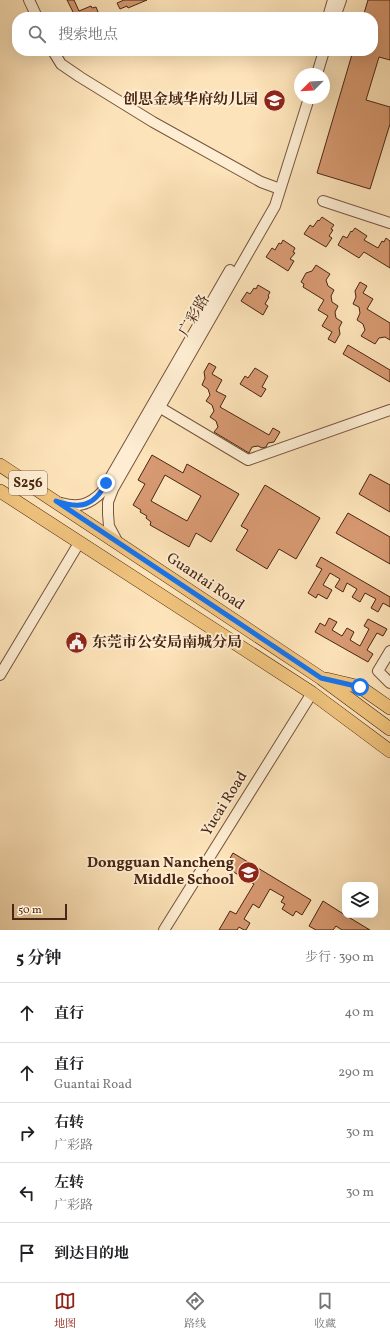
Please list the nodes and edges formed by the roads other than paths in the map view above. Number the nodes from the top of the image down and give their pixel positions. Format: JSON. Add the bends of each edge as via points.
{"nodes":[{"id":1,"x":29,"y":0,"type":"edge"},
{"id":2,"x":333,"y":0,"type":"edge"},
{"id":3,"x":341,"y":0,"type":"edge"},
{"id":4,"x":35,"y":12,"type":"edge"},
{"id":5,"x":329,"y":12,"type":"edge"},
{"id":6,"x":337,"y":12,"type":"edge"},
{"id":7,"x":56,"y":56,"type":"edge"},
{"id":8,"x":315,"y":56,"type":"edge"},
{"id":9,"x":322,"y":56,"type":"edge"},
{"id":10,"x":312,"y":68,"type":"edge"},
{"id":11,"x":319,"y":68,"type":"edge"},
{"id":12,"x":300,"y":104,"type":"edge"},
{"id":13,"x":307,"y":104,"type":"edge"},
{"id":14,"x":277,"y":188,"type":"junction"},
{"id":15,"x":323,"y":201,"type":"dead end"},
{"id":16,"x":390,"y":223,"type":"edge"},
{"id":17,"x":156,"y":405,"type":"junction"},
{"id":18,"x":390,"y":410,"type":"edge"},
{"id":19,"x":0,"y":465,"type":"edge"},
{"id":20,"x":0,"y":491,"type":"edge"},
{"id":21,"x":56,"y":501,"type":"junction"},
{"id":22,"x":79,"y":543,"type":"junction"},
{"id":23,"x":118,"y":543,"type":"junction"},
{"id":24,"x":390,"y":651,"type":"edge"},
{"id":25,"x":0,"y":674,"type":"edge"},
{"id":26,"x":321,"y":678,"type":"junction"},
{"id":27,"x":390,"y":683,"type":"edge"},
{"id":28,"x":312,"y":693,"type":"junction"},
{"id":29,"x":388,"y":704,"type":"edge"},
{"id":30,"x":390,"y":729,"type":"edge"},
{"id":31,"x":390,"y":751,"type":"edge"},
{"id":32,"x":164,"y":930,"type":"edge"}],
"edges":[{"from":1,"to":4,"type":"street"},
{"from":2,"to":5,"type":"street"},
{"from":3,"to":6,"type":"street"},
{"from":7,"to":14,"type":"street","via":[[61,64],[80,77],[153,122],[261,182]]},
{"from":8,"to":10,"type":"street"},
{"from":9,"to":11,"type":"street"},
{"from":12,"to":14,"type":"street","name":"广彩路"},
{"from":13,"to":14,"type":"street","name":"广彩路"},
{"from":14,"to":17,"type":"street","name":"广彩路","via":[[275,206]]},
{"from":15,"to":16,"type":"street"},
{"from":17,"to":18,"type":"street","via":[[248,460]]},
{"from":17,"to":21,"type":"street","name":"广彩路","via":[[96,498],[79,506]]},
{"from":17,"to":23,"type":"street","name":"广彩路","via":[[108,502],[109,526]]},
{"from":19,"to":21,"type":"main road","name":"Guantai Road","number":"S256"},
{"from":20,"to":22,"type":"main road","number":"S256"},
{"from":21,"to":23,"type":"main road","name":"Guantai Road","number":"S256"},
{"from":22,"to":25,"type":"street"},
{"from":22,"to":28,"type":"main road","number":"S256"},
{"from":23,"to":26,"type":"main road","name":"Guantai Road","number":"S256"},
{"from":24,"to":27,"type":"street","via":[[378,671]]},
{"from":26,"to":29,"type":"main road","via":[[360,687]]},
{"from":26,"to":30,"type":"main road","name":"Guantai Road","number":"S256"},
{"from":28,"to":31,"type":"main road","number":"S256"},
{"from":28,"to":32,"type":"street","name":"Yucai Road"}]}
